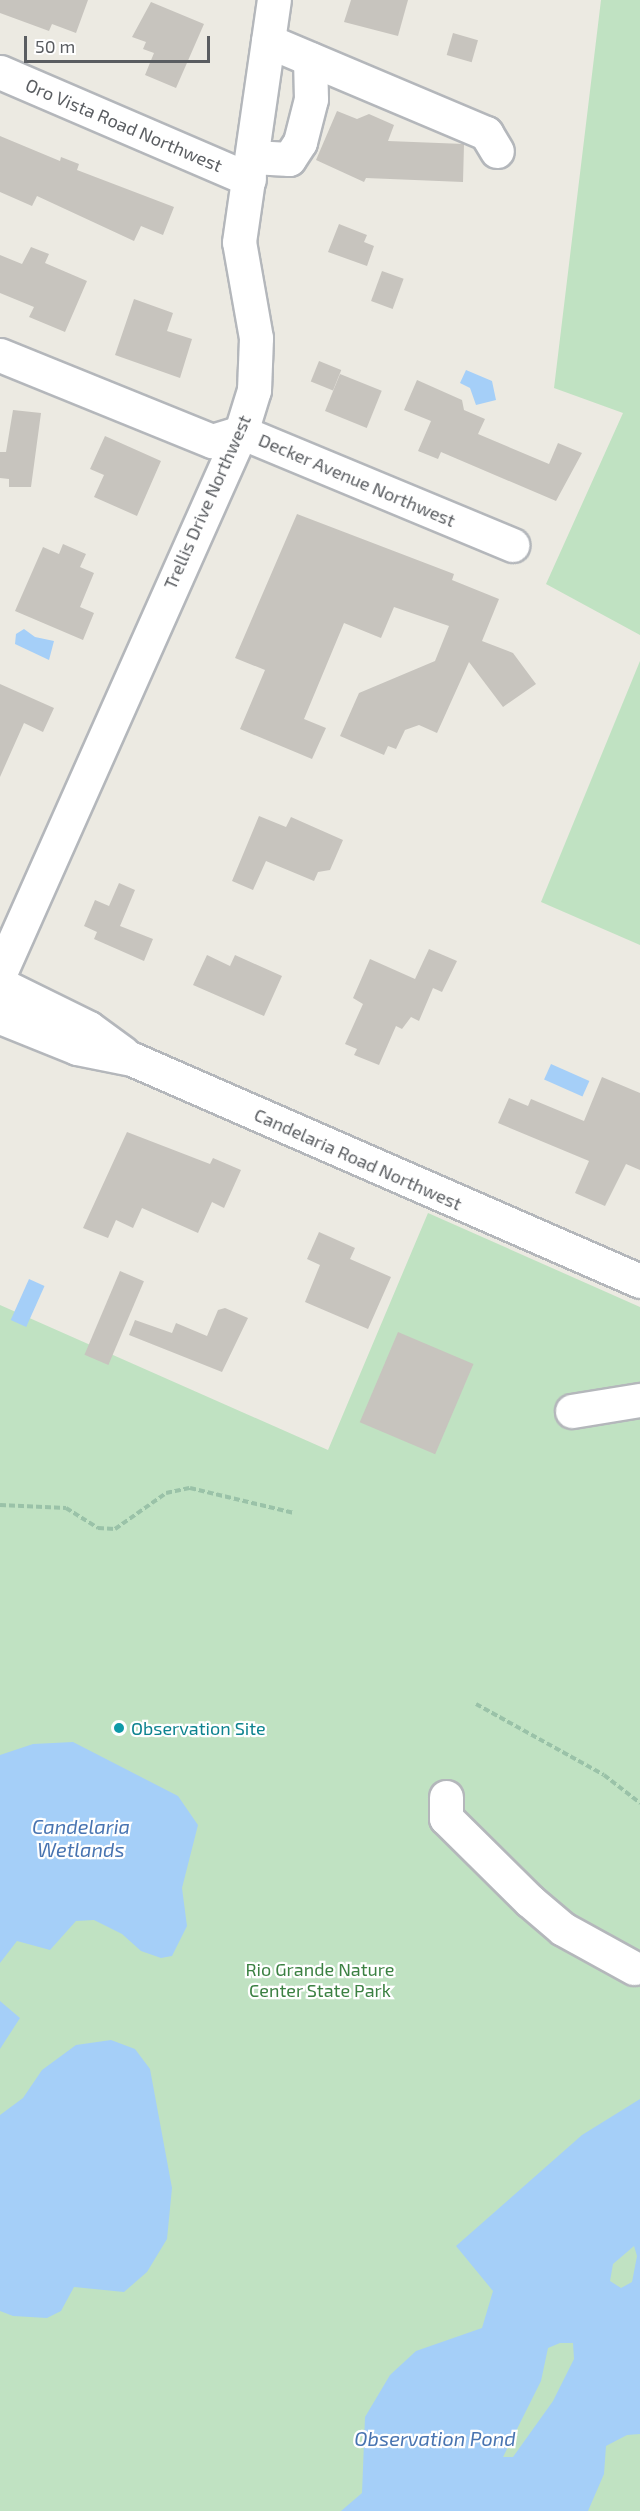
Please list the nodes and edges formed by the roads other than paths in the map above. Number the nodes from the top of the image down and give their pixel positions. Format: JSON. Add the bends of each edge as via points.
{"nodes":[{"id":1,"x":274,"y":0,"type":"edge"},
{"id":2,"x":268,"y":41,"type":"junction"},
{"id":3,"x":310,"y":59,"type":"junction"},
{"id":4,"x":0,"y":72,"type":"edge"},
{"id":5,"x":497,"y":151,"type":"dead end"},
{"id":6,"x":250,"y":168,"type":"junction"},
{"id":7,"x":0,"y":355,"type":"edge"},
{"id":8,"x":241,"y":432,"type":"junction"},
{"id":9,"x":512,"y":545,"type":"dead end"},
{"id":10,"x":0,"y":973,"type":"edge"},
{"id":11,"x":0,"y":984,"type":"edge"},
{"id":12,"x":0,"y":1017,"type":"edge"},
{"id":13,"x":132,"y":1059,"type":"junction"},
{"id":14,"x":640,"y":1281,"type":"edge"},
{"id":15,"x":640,"y":1400,"type":"edge"},
{"id":16,"x":572,"y":1411,"type":"dead end"},
{"id":17,"x":446,"y":1797,"type":"dead end"},
{"id":18,"x":634,"y":1968,"type":"dead end"}],
"edges":[{"from":1,"to":2,"type":"street","name":"Trellis Drive Northwest"},
{"from":2,"to":3,"type":"street"},
{"from":2,"to":6,"type":"street","name":"Trellis Drive Northwest"},
{"from":3,"to":5,"type":"street","via":[[486,133]]},
{"from":3,"to":6,"type":"street","via":[[311,99],[300,142],[288,159]]},
{"from":4,"to":6,"type":"street","name":"Oro Vista Road Northwest"},
{"from":6,"to":8,"type":"street","name":"Trellis Drive Northwest","via":[[239,242],[256,338],[254,390]]},
{"from":7,"to":8,"type":"street","name":"Decker Avenue Northwest","via":[[212,441]]},
{"from":8,"to":9,"type":"street","name":"Decker Avenue Northwest"},
{"from":8,"to":10,"type":"street","name":"Trellis Drive Northwest"},
{"from":11,"to":13,"type":"street","name":"Candelaria Road Northwest","via":[[89,1028]]},
{"from":12,"to":13,"type":"street","name":"Candelaria Road Northwest","via":[[77,1048]]},
{"from":13,"to":14,"type":"street","name":"Candelaria Road Northwest"},
{"from":15,"to":16,"type":"street"},
{"from":17,"to":18,"type":"street","via":[[446,1818],[530,1901],[563,1929]]}]}
